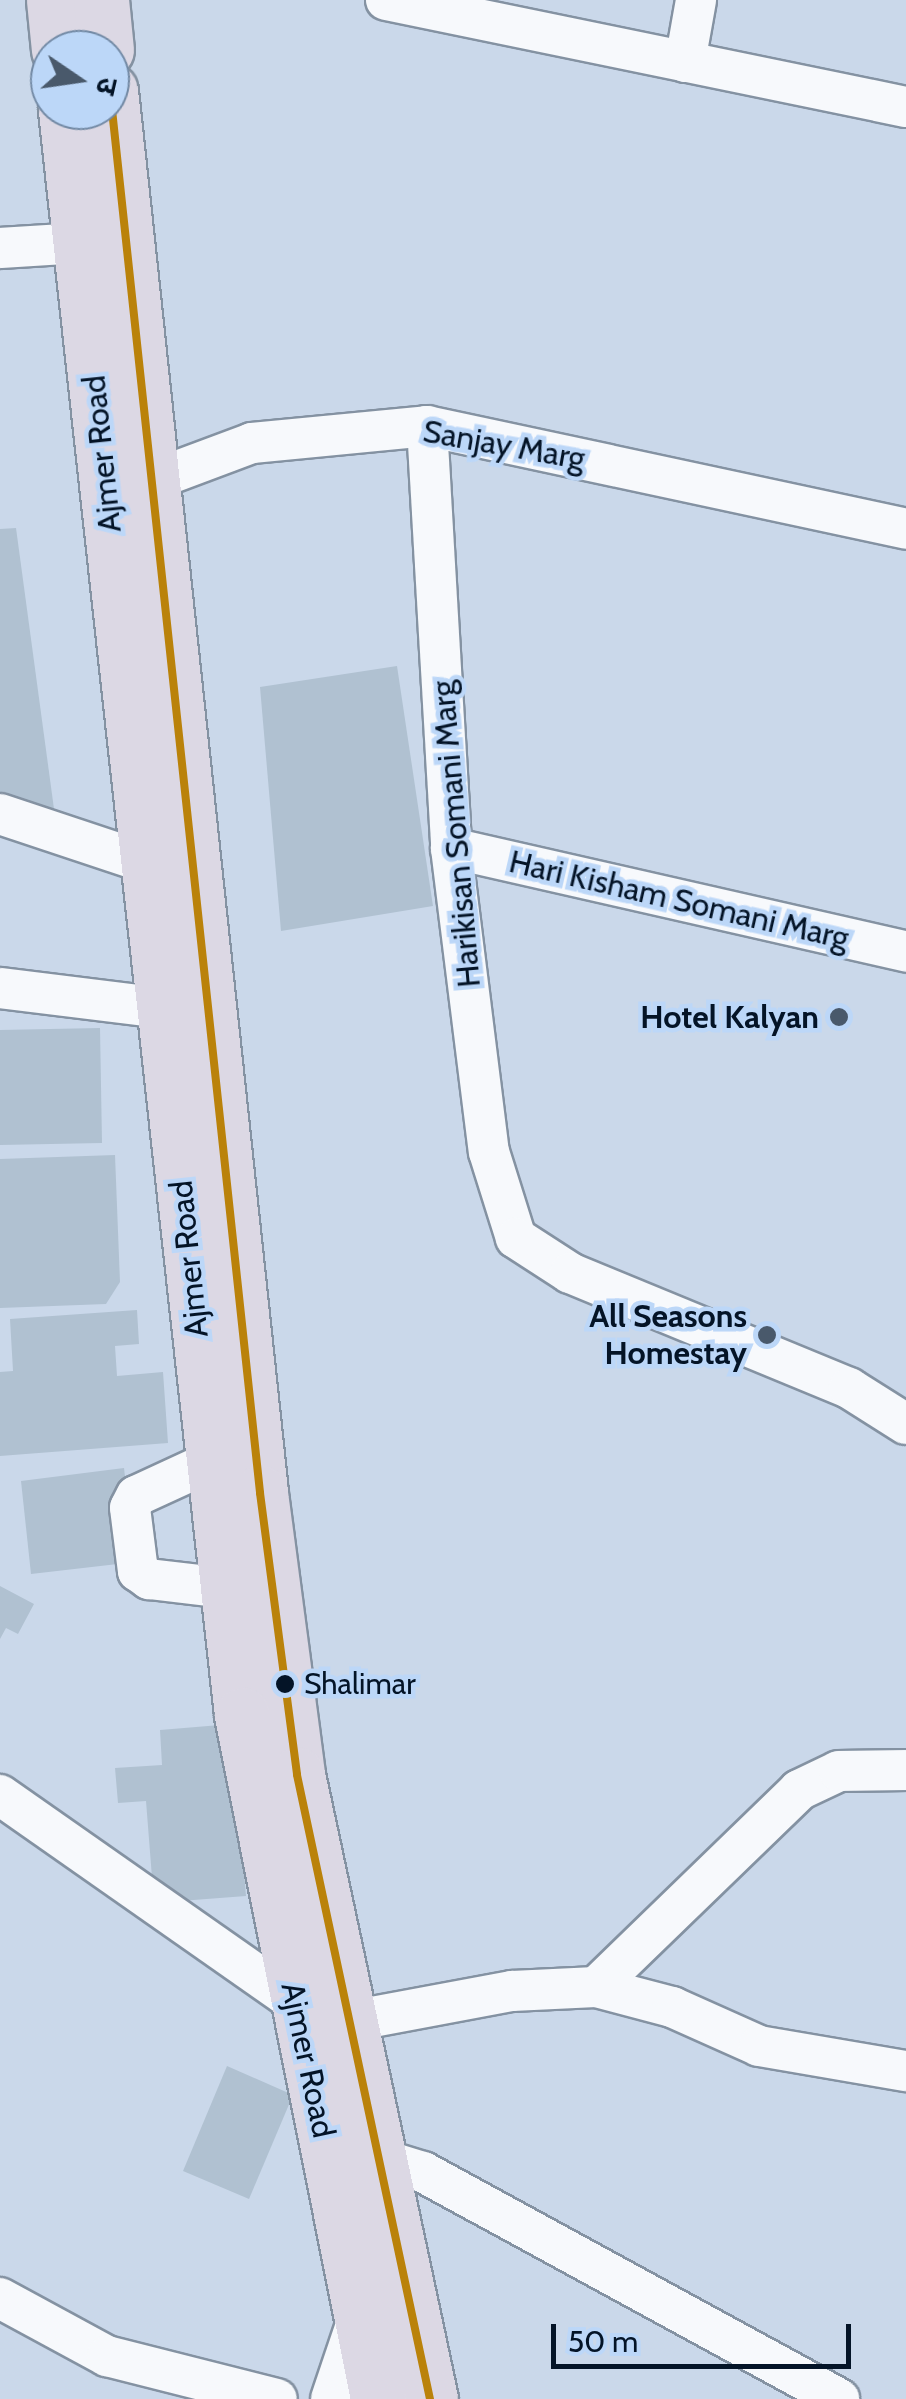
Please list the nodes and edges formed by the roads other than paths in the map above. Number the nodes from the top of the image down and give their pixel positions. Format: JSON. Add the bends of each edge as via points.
{"nodes":[{"id":1,"x":54,"y":0,"type":"edge"},
{"id":2,"x":101,"y":0,"type":"edge"},
{"id":3,"x":386,"y":0,"type":"edge"},
{"id":4,"x":696,"y":0,"type":"edge"},
{"id":5,"x":57,"y":30,"type":"edge"},
{"id":6,"x":104,"y":30,"type":"edge"},
{"id":7,"x":685,"y":62,"type":"junction"},
{"id":8,"x":906,"y":108,"type":"edge"},
{"id":9,"x":68,"y":130,"type":"edge"},
{"id":10,"x":112,"y":130,"type":"edge"},
{"id":11,"x":80,"y":243,"type":"junction"},
{"id":12,"x":0,"y":248,"type":"edge"},
{"id":13,"x":427,"y":426,"type":"junction"},
{"id":14,"x":130,"y":489,"type":"junction"},
{"id":15,"x":906,"y":529,"type":"edge"},
{"id":16,"x":0,"y":814,"type":"edge"},
{"id":17,"x":451,"y":848,"type":"junction"},
{"id":18,"x":150,"y":864,"type":"junction"},
{"id":19,"x":906,"y":951,"type":"edge"},
{"id":20,"x":0,"y":988,"type":"edge"},
{"id":21,"x":162,"y":1008,"type":"junction"},
{"id":22,"x":906,"y":1424,"type":"edge"},
{"id":23,"x":210,"y":1462,"type":"junction"},
{"id":24,"x":226,"y":1588,"type":"junction"},
{"id":25,"x":906,"y":1770,"type":"edge"},
{"id":26,"x":0,"y":1795,"type":"edge"},
{"id":27,"x":596,"y":1987,"type":"junction"},
{"id":28,"x":296,"y":2002,"type":"junction"},
{"id":29,"x":351,"y":2022,"type":"junction"},
{"id":30,"x":906,"y":2071,"type":"edge"},
{"id":31,"x":374,"y":2157,"type":"junction"},
{"id":32,"x":0,"y":2298,"type":"edge"},
{"id":33,"x":361,"y":2310,"type":"junction"},
{"id":34,"x":159,"y":2386,"type":"edge"},
{"id":35,"x":277,"y":2399,"type":"edge"},
{"id":36,"x":332,"y":2399,"type":"edge"},
{"id":37,"x":378,"y":2399,"type":"edge"},
{"id":38,"x":430,"y":2399,"type":"edge"},
{"id":39,"x":838,"y":2399,"type":"edge"}],
"edges":[{"from":1,"to":5,"type":"highway"},
{"from":2,"to":6,"type":"highway"},
{"from":3,"to":7,"type":"street"},
{"from":4,"to":7,"type":"street"},
{"from":7,"to":8,"type":"street"},
{"from":9,"to":11,"type":"highway","name":"Ajmer Road"},
{"from":10,"to":14,"type":"highway","name":"Ajmer Road"},
{"from":11,"to":12,"type":"street"},
{"from":11,"to":14,"type":"highway","name":"Ajmer Road"},
{"from":13,"to":14,"type":"street","name":"Sanjay Marg","via":[[252,443]]},
{"from":13,"to":15,"type":"street","name":"Sanjay Marg"},
{"from":13,"to":17,"type":"street","name":"Harikisan Somani Marg"},
{"from":14,"to":18,"type":"highway","name":"Ajmer Road"},
{"from":14,"to":29,"type":"highway","name":"Ajmer Road","via":[[298,1775]]},
{"from":16,"to":18,"type":"street"},
{"from":17,"to":19,"type":"street","name":"Hari Kisham Somani Marg"},
{"from":17,"to":22,"type":"street","name":"Harikisan Somani Marg","via":[[488,1152],[516,1238],[570,1274],[849,1388]]},
{"from":18,"to":21,"type":"highway","name":"Ajmer Road"},
{"from":20,"to":21,"type":"street"},
{"from":21,"to":23,"type":"highway","name":"Ajmer Road"},
{"from":23,"to":24,"type":"highway","name":"Ajmer Road"},
{"from":23,"to":24,"type":"street","via":[[136,1496],[130,1508],[138,1571],[148,1579]]},
{"from":24,"to":28,"type":"highway","name":"Ajmer Road","via":[[242,1715]]},
{"from":25,"to":27,"type":"street","via":[[838,1770],[798,1790]]},
{"from":26,"to":28,"type":"street"},
{"from":27,"to":29,"type":"street","via":[[512,1990]]},
{"from":27,"to":30,"type":"street","via":[[672,2007],[759,2046]]},
{"from":28,"to":33,"type":"highway","name":"Ajmer Road"},
{"from":29,"to":31,"type":"highway","name":"Ajmer Road"},
{"from":31,"to":38,"type":"highway","name":"Ajmer Road"},
{"from":31,"to":39,"type":"street","via":[[422,2172]]},
{"from":32,"to":34,"type":"street"},
{"from":33,"to":36,"type":"street"},
{"from":33,"to":37,"type":"highway","name":"Ajmer Road"},
{"from":34,"to":35,"type":"street"}]}
